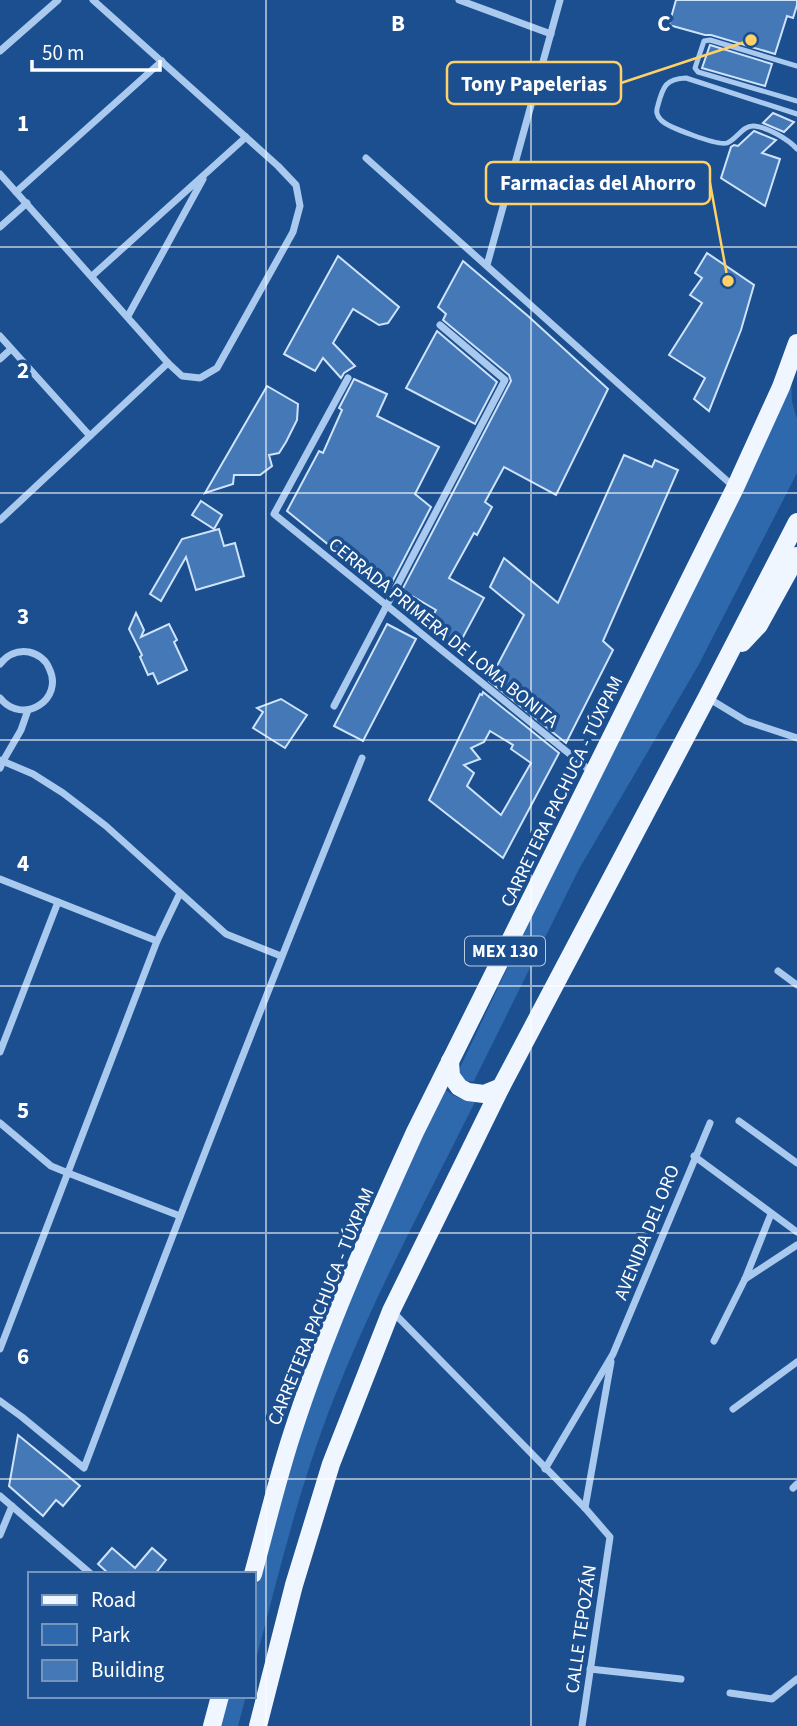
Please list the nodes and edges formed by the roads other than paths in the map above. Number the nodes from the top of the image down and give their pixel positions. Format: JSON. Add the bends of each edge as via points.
{"nodes":[{"id":1,"x":58,"y":0,"type":"edge"},
{"id":2,"x":93,"y":0,"type":"edge"},
{"id":3,"x":459,"y":0,"type":"edge"},
{"id":4,"x":560,"y":0,"type":"edge"},
{"id":5,"x":551,"y":34,"type":"junction"},
{"id":6,"x":0,"y":51,"type":"edge"},
{"id":7,"x":162,"y":61,"type":"junction"},
{"id":8,"x":797,"y":66,"type":"edge"},
{"id":9,"x":797,"y":102,"type":"edge"},
{"id":10,"x":797,"y":114,"type":"edge"},
{"id":11,"x":246,"y":137,"type":"junction"},
{"id":12,"x":797,"y":149,"type":"edge"},
{"id":13,"x":366,"y":158,"type":"dead end"},
{"id":14,"x":206,"y":172,"type":"junction"},
{"id":15,"x":0,"y":174,"type":"edge"},
{"id":16,"x":7,"y":181,"type":"junction"},
{"id":17,"x":0,"y":187,"type":"edge"},
{"id":18,"x":16,"y":192,"type":"junction"},
{"id":19,"x":27,"y":203,"type":"junction"},
{"id":20,"x":0,"y":227,"type":"edge"},
{"id":21,"x":487,"y":265,"type":"junction"},
{"id":22,"x":92,"y":276,"type":"junction"},
{"id":23,"x":128,"y":316,"type":"junction"},
{"id":24,"x":440,"y":325,"type":"dead end"},
{"id":25,"x":0,"y":337,"type":"edge"},
{"id":26,"x":797,"y":343,"type":"edge"},
{"id":27,"x":11,"y":349,"type":"junction"},
{"id":28,"x":0,"y":359,"type":"edge"},
{"id":29,"x":168,"y":363,"type":"junction"},
{"id":30,"x":348,"y":377,"type":"dead end"},
{"id":31,"x":90,"y":436,"type":"junction"},
{"id":32,"x":735,"y":488,"type":"junction"},
{"id":33,"x":0,"y":520,"type":"edge"},
{"id":34,"x":797,"y":522,"type":"edge"},
{"id":35,"x":797,"y":556,"type":"edge"},
{"id":36,"x":387,"y":605,"type":"junction"},
{"id":37,"x":727,"y":658,"type":"junction"},
{"id":38,"x":1,"y":661,"type":"edge"},
{"id":39,"x":707,"y":697,"type":"junction"},
{"id":40,"x":0,"y":701,"type":"edge"},
{"id":41,"x":334,"y":706,"type":"dead end"},
{"id":42,"x":28,"y":710,"type":"junction"},
{"id":43,"x":797,"y":738,"type":"edge"},
{"id":44,"x":362,"y":758,"type":"dead end"},
{"id":45,"x":1,"y":763,"type":"edge"},
{"id":46,"x":593,"y":774,"type":"junction"},
{"id":47,"x":0,"y":880,"type":"edge"},
{"id":48,"x":180,"y":892,"type":"junction"},
{"id":49,"x":58,"y":902,"type":"junction"},
{"id":50,"x":157,"y":941,"type":"junction"},
{"id":51,"x":281,"y":956,"type":"junction"},
{"id":52,"x":778,"y":971,"type":"dead end"},
{"id":53,"x":797,"y":985,"type":"edge"},
{"id":54,"x":0,"y":1052,"type":"edge"},
{"id":55,"x":450,"y":1061,"type":"junction"},
{"id":56,"x":501,"y":1087,"type":"junction"},
{"id":57,"x":739,"y":1121,"type":"dead end"},
{"id":58,"x":0,"y":1123,"type":"edge"},
{"id":59,"x":710,"y":1123,"type":"dead end"},
{"id":60,"x":694,"y":1157,"type":"junction"},
{"id":61,"x":797,"y":1163,"type":"edge"},
{"id":62,"x":68,"y":1173,"type":"junction"},
{"id":63,"x":771,"y":1214,"type":"junction"},
{"id":64,"x":180,"y":1216,"type":"junction"},
{"id":65,"x":797,"y":1232,"type":"edge"},
{"id":66,"x":797,"y":1245,"type":"edge"},
{"id":67,"x":745,"y":1279,"type":"junction"},
{"id":68,"x":391,"y":1311,"type":"junction"},
{"id":69,"x":714,"y":1341,"type":"dead end"},
{"id":70,"x":0,"y":1349,"type":"edge"},
{"id":71,"x":613,"y":1354,"type":"junction"},
{"id":72,"x":797,"y":1362,"type":"edge"},
{"id":73,"x":0,"y":1401,"type":"edge"},
{"id":74,"x":733,"y":1409,"type":"dead end"},
{"id":75,"x":545,"y":1469,"type":"junction"},
{"id":76,"x":0,"y":1496,"type":"edge"},
{"id":77,"x":12,"y":1506,"type":"junction"},
{"id":78,"x":585,"y":1508,"type":"junction"},
{"id":79,"x":0,"y":1535,"type":"edge"},
{"id":80,"x":89,"y":1572,"type":"edge"},
{"id":81,"x":254,"y":1572,"type":"edge"},
{"id":82,"x":590,"y":1669,"type":"junction"},
{"id":83,"x":681,"y":1679,"type":"dead end"},
{"id":84,"x":797,"y":1679,"type":"edge"},
{"id":85,"x":730,"y":1693,"type":"dead end"},
{"id":86,"x":219,"y":1698,"type":"edge"},
{"id":87,"x":263,"y":1723,"type":"edge"},
{"id":88,"x":212,"y":1726,"type":"edge"},
{"id":89,"x":582,"y":1726,"type":"edge"}],
"edges":[{"from":1,"to":6,"type":"street"},
{"from":2,"to":7,"type":"street"},
{"from":3,"to":5,"type":"street"},
{"from":4,"to":5,"type":"street"},
{"from":5,"to":21,"type":"street"},
{"from":7,"to":11,"type":"street"},
{"from":7,"to":18,"type":"street"},
{"from":8,"to":9,"type":"lane","via":[[710,40],[704,41],[695,68]]},
{"from":10,"to":12,"type":"lane","via":[[686,78],[668,82],[656,111],[667,124],[717,144],[756,126],[785,138]]},
{"from":11,"to":14,"type":"street"},
{"from":11,"to":29,"type":"street","via":[[296,185],[300,206],[293,232],[217,368],[200,378],[182,376]]},
{"from":13,"to":21,"type":"street"},
{"from":14,"to":22,"type":"street"},
{"from":14,"to":23,"type":"street"},
{"from":15,"to":16,"type":"street"},
{"from":16,"to":17,"type":"street"},
{"from":16,"to":18,"type":"street"},
{"from":18,"to":19,"type":"street"},
{"from":19,"to":20,"type":"street"},
{"from":19,"to":22,"type":"street"},
{"from":21,"to":32,"type":"street"},
{"from":22,"to":23,"type":"street"},
{"from":23,"to":29,"type":"street"},
{"from":24,"to":36,"type":"street","via":[[505,380]]},
{"from":25,"to":27,"type":"street"},
{"from":26,"to":32,"type":"main road","name":"CARRETERA PACHUCA - TÚXPAM","number":"MEX 130"},
{"from":27,"to":28,"type":"street"},
{"from":27,"to":31,"type":"street"},
{"from":29,"to":31,"type":"street"},
{"from":30,"to":36,"type":"street","name":"CERRADA PRIMERA DE LOMA BONITA","via":[[274,514]]},
{"from":31,"to":33,"type":"street"},
{"from":32,"to":46,"type":"main road","name":"CARRETERA PACHUCA - TÚXPAM","number":"MEX 130"},
{"from":34,"to":37,"type":"main road","number":"MEX 130"},
{"from":35,"to":37,"type":"main road","via":[[760,625]]},
{"from":36,"to":41,"type":"street"},
{"from":36,"to":46,"type":"street","name":"CERRADA PRIMERA DE LOMA BONITA"},
{"from":37,"to":39,"type":"main road","number":"MEX 130"},
{"from":38,"to":42,"type":"street","via":[[10,654],[30,652],[47,663],[53,683],[50,693],[45,702]]},
{"from":39,"to":43,"type":"street","via":[[746,720]]},
{"from":39,"to":56,"type":"main road","number":"MEX 130"},
{"from":40,"to":42,"type":"street"},
{"from":42,"to":45,"type":"street"},
{"from":44,"to":51,"type":"street"},
{"from":45,"to":48,"type":"street","via":[[33,774],[63,793]]},
{"from":46,"to":55,"type":"main road","name":"CARRETERA PACHUCA - TÚXPAM","number":"MEX 130"},
{"from":47,"to":49,"type":"street"},
{"from":48,"to":50,"type":"street"},
{"from":48,"to":51,"type":"street","via":[[226,934]]},
{"from":49,"to":50,"type":"street"},
{"from":49,"to":54,"type":"street"},
{"from":50,"to":62,"type":"street"},
{"from":51,"to":64,"type":"street"},
{"from":52,"to":53,"type":"street"},
{"from":55,"to":56,"type":"main road","via":[[451,1076],[468,1093],[484,1094]]},
{"from":55,"to":81,"type":"main road","name":"CARRETERA PACHUCA - TÚXPAM","number":"MEX 130","via":[[381,1206],[321,1350],[291,1435]]},
{"from":56,"to":68,"type":"main road","number":"MEX 130"},
{"from":57,"to":61,"type":"street"},
{"from":58,"to":62,"type":"street","via":[[51,1166]]},
{"from":59,"to":60,"type":"street","name":"AVENIDA DEL ORO"},
{"from":60,"to":63,"type":"street"},
{"from":60,"to":71,"type":"street","name":"AVENIDA DEL ORO"},
{"from":62,"to":64,"type":"street"},
{"from":62,"to":70,"type":"street"},
{"from":63,"to":65,"type":"street"},
{"from":63,"to":67,"type":"street"},
{"from":64,"to":73,"type":"street","via":[[84,1468]]},
{"from":66,"to":67,"type":"street"},
{"from":67,"to":69,"type":"street"},
{"from":68,"to":75,"type":"street"},
{"from":68,"to":87,"type":"main road","number":"MEX 130","via":[[331,1464],[294,1585]]},
{"from":71,"to":75,"type":"street","name":"AVENIDA DEL ORO"},
{"from":71,"to":78,"type":"street","name":"AVENIDA DEL ORO"},
{"from":72,"to":74,"type":"street"},
{"from":75,"to":78,"type":"street"},
{"from":76,"to":77,"type":"street"},
{"from":77,"to":79,"type":"street"},
{"from":77,"to":80,"type":"street"},
{"from":78,"to":82,"type":"street","name":"CALLE TEPOZÁN","via":[[610,1537]]},
{"from":82,"to":83,"type":"street"},
{"from":82,"to":89,"type":"street","name":"CALLE TEPOZÁN"},
{"from":84,"to":85,"type":"street","via":[[772,1699]]},
{"from":86,"to":88,"type":"main road"}]}
